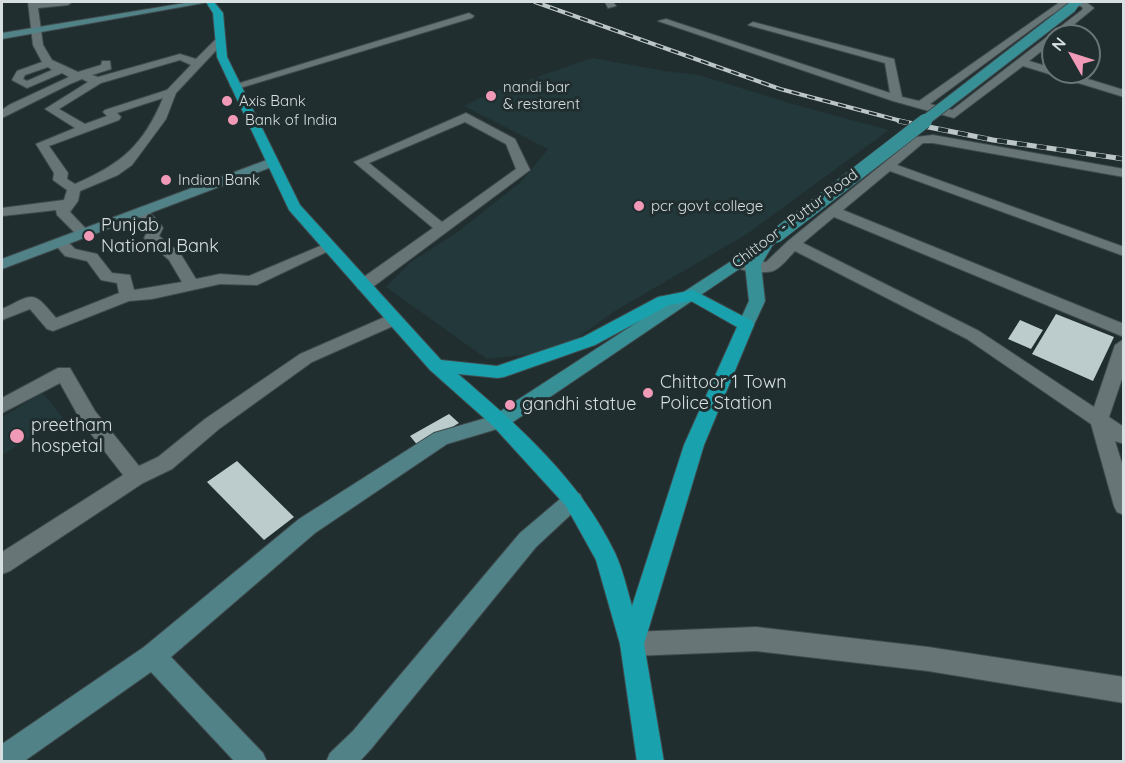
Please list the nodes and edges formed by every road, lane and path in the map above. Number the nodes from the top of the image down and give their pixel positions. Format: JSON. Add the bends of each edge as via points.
{"nodes":[{"id":1,"x":68,"y":2,"type":"edge"},
{"id":2,"x":204,"y":2,"type":"edge"},
{"id":3,"x":210,"y":2,"type":"edge"},
{"id":4,"x":1076,"y":3,"type":"edge"},
{"id":5,"x":33,"y":4,"type":"edge"},
{"id":6,"x":470,"y":16,"type":"dead end"},
{"id":7,"x":663,"y":21,"type":"dead end"},
{"id":8,"x":753,"y":25,"type":"dead end"},
{"id":9,"x":35,"y":30,"type":"junction"},
{"id":10,"x":2,"y":36,"type":"edge"},
{"id":11,"x":219,"y":42,"type":"junction"},
{"id":12,"x":1019,"y":61,"type":"junction"},
{"id":13,"x":50,"y":63,"type":"junction"},
{"id":14,"x":106,"y":63,"type":"dead end"},
{"id":15,"x":199,"y":64,"type":"junction"},
{"id":16,"x":1041,"y":68,"type":"edge"},
{"id":17,"x":63,"y":69,"type":"junction"},
{"id":18,"x":79,"y":76,"type":"junction"},
{"id":19,"x":97,"y":81,"type":"junction"},
{"id":20,"x":1092,"y":84,"type":"edge"},
{"id":21,"x":27,"y":85,"type":"junction"},
{"id":22,"x":236,"y":86,"type":"junction"},
{"id":23,"x":171,"y":92,"type":"junction"},
{"id":24,"x":1124,"y":94,"type":"edge"},
{"id":25,"x":897,"y":99,"type":"junction"},
{"id":26,"x":2,"y":101,"type":"edge"},
{"id":27,"x":16,"y":101,"type":"junction"},
{"id":28,"x":921,"y":105,"type":"junction"},
{"id":29,"x":2,"y":115,"type":"edge"},
{"id":30,"x":82,"y":127,"type":"junction"},
{"id":31,"x":272,"y":162,"type":"junction"},
{"id":32,"x":887,"y":166,"type":"junction"},
{"id":33,"x":1124,"y":173,"type":"edge"},
{"id":34,"x":74,"y":189,"type":"junction"},
{"id":35,"x":68,"y":205,"type":"junction"},
{"id":36,"x":2,"y":212,"type":"edge"},
{"id":37,"x":141,"y":212,"type":"junction"},
{"id":38,"x":834,"y":212,"type":"junction"},
{"id":39,"x":441,"y":228,"type":"junction"},
{"id":40,"x":83,"y":233,"type":"junction"},
{"id":41,"x":772,"y":239,"type":"junction"},
{"id":42,"x":60,"y":242,"type":"junction"},
{"id":43,"x":794,"y":244,"type":"junction"},
{"id":44,"x":330,"y":247,"type":"junction"},
{"id":45,"x":1124,"y":252,"type":"edge"},
{"id":46,"x":736,"y":263,"type":"junction"},
{"id":47,"x":2,"y":264,"type":"edge"},
{"id":48,"x":753,"y":265,"type":"junction"},
{"id":49,"x":190,"y":283,"type":"junction"},
{"id":50,"x":364,"y":285,"type":"junction"},
{"id":51,"x":693,"y":295,"type":"junction"},
{"id":52,"x":127,"y":296,"type":"junction"},
{"id":53,"x":2,"y":315,"type":"edge"},
{"id":54,"x":394,"y":319,"type":"junction"},
{"id":55,"x":746,"y":325,"type":"junction"},
{"id":56,"x":1124,"y":332,"type":"edge"},
{"id":57,"x":1124,"y":345,"type":"edge"},
{"id":58,"x":436,"y":366,"type":"junction"},
{"id":59,"x":2,"y":406,"type":"edge"},
{"id":60,"x":1098,"y":420,"type":"junction"},
{"id":61,"x":500,"y":421,"type":"junction"},
{"id":62,"x":1124,"y":437,"type":"edge"},
{"id":63,"x":135,"y":477,"type":"junction"},
{"id":64,"x":573,"y":500,"type":"junction"},
{"id":65,"x":1124,"y":506,"type":"edge"},
{"id":66,"x":2,"y":564,"type":"edge"},
{"id":67,"x":632,"y":644,"type":"junction"},
{"id":68,"x":153,"y":656,"type":"junction"},
{"id":69,"x":1124,"y":690,"type":"edge"},
{"id":70,"x":2,"y":760,"type":"edge"},
{"id":71,"x":254,"y":762,"type":"edge"},
{"id":72,"x":339,"y":762,"type":"edge"},
{"id":73,"x":651,"y":762,"type":"edge"}],
"edges":[{"from":1,"to":5,"type":"street"},
{"from":2,"to":9,"type":"street"},
{"from":3,"to":11,"type":"highway","via":[[218,13]]},
{"from":4,"to":12,"type":"street","via":[[1089,8]]},
{"from":4,"to":28,"type":"street","via":[[1066,2],[1045,15]]},
{"from":4,"to":41,"type":"main road","name":"Chittoor - Puttur Road","bridge":true},
{"from":5,"to":9,"type":"street"},
{"from":6,"to":22,"type":"street"},
{"from":7,"to":25,"type":"street"},
{"from":8,"to":25,"type":"street","via":[[890,62]]},
{"from":9,"to":10,"type":"street"},
{"from":9,"to":13,"type":"street"},
{"from":11,"to":15,"type":"street"},
{"from":11,"to":22,"type":"highway"},
{"from":12,"to":16,"type":"street"},
{"from":12,"to":28,"type":"street","via":[[954,114]]},
{"from":13,"to":17,"type":"street"},
{"from":13,"to":21,"type":"street","via":[[21,74],[17,80]]},
{"from":14,"to":18,"type":"street","via":[[107,67]]},
{"from":15,"to":19,"type":"street","via":[[180,57]]},
{"from":15,"to":23,"type":"street"},
{"from":17,"to":18,"type":"street"},
{"from":17,"to":21,"type":"street"},
{"from":18,"to":19,"type":"street"},
{"from":18,"to":27,"type":"street"},
{"from":19,"to":30,"type":"street","via":[[51,109]]},
{"from":20,"to":24,"type":"street"},
{"from":21,"to":27,"type":"street"},
{"from":22,"to":31,"type":"highway"},
{"from":23,"to":30,"type":"street","via":[[130,103],[109,112],[115,117]]},
{"from":23,"to":34,"type":"street","via":[[160,119],[127,162]]},
{"from":25,"to":28,"type":"street"},
{"from":26,"to":27,"type":"street"},
{"from":27,"to":29,"type":"street"},
{"from":30,"to":34,"type":"street","via":[[42,144],[61,173],[60,180]]},
{"from":31,"to":37,"type":"street"},
{"from":31,"to":44,"type":"highway","via":[[294,207]]},
{"from":32,"to":33,"type":"street","via":[[920,140],[933,139]]},
{"from":32,"to":38,"type":"street"},
{"from":32,"to":45,"type":"street"},
{"from":34,"to":35,"type":"street"},
{"from":35,"to":36,"type":"street"},
{"from":35,"to":40,"type":"street","via":[[63,212]]},
{"from":37,"to":40,"type":"street"},
{"from":37,"to":49,"type":"street","via":[[156,228],[151,238],[177,257]]},
{"from":38,"to":43,"type":"street"},
{"from":38,"to":56,"type":"street"},
{"from":39,"to":39,"type":"street","via":[[360,162],[466,117],[511,142],[523,170]]},
{"from":39,"to":50,"type":"street"},
{"from":40,"to":42,"type":"street"},
{"from":41,"to":46,"type":"main road","name":"Chittoor - Puttur Road"},
{"from":41,"to":48,"type":"main road"},
{"from":42,"to":47,"type":"street"},
{"from":42,"to":52,"type":"street","via":[[70,253],[92,257],[107,277],[124,279]]},
{"from":43,"to":48,"type":"street","via":[[770,267]]},
{"from":43,"to":60,"type":"street","via":[[973,335]]},
{"from":44,"to":49,"type":"street","via":[[251,281],[234,278]]},
{"from":44,"to":50,"type":"highway"},
{"from":46,"to":48,"type":"street"},
{"from":46,"to":51,"type":"main road","name":"Chittoor - Puttur Road"},
{"from":48,"to":55,"type":"main road","via":[[757,301]]},
{"from":49,"to":52,"type":"street","via":[[152,294]]},
{"from":50,"to":54,"type":"highway"},
{"from":51,"to":55,"type":"highway"},
{"from":51,"to":58,"type":"highway","via":[[664,301],[589,341],[498,372]]},
{"from":51,"to":61,"type":"main road","name":"Chittoor - Puttur Road"},
{"from":52,"to":53,"type":"street","via":[[53,325],[33,301]]},
{"from":54,"to":58,"type":"highway"},
{"from":54,"to":63,"type":"street","via":[[306,358],[212,424],[165,463]]},
{"from":55,"to":67,"type":"highway","via":[[694,445]]},
{"from":57,"to":60,"type":"street"},
{"from":58,"to":61,"type":"highway"},
{"from":59,"to":63,"type":"street","via":[[63,373],[88,416]]},
{"from":60,"to":62,"type":"street"},
{"from":60,"to":65,"type":"street"},
{"from":61,"to":64,"type":"highway"},
{"from":61,"to":68,"type":"street","via":[[441,438],[308,526]]},
{"from":63,"to":66,"type":"street"},
{"from":64,"to":67,"type":"highway","via":[[606,557]]},
{"from":64,"to":72,"type":"street","via":[[528,540],[362,740]]},
{"from":67,"to":69,"type":"street","via":[[756,639],[928,659]]},
{"from":67,"to":73,"type":"highway"},
{"from":68,"to":70,"type":"street"},
{"from":68,"to":71,"type":"street"}]}
